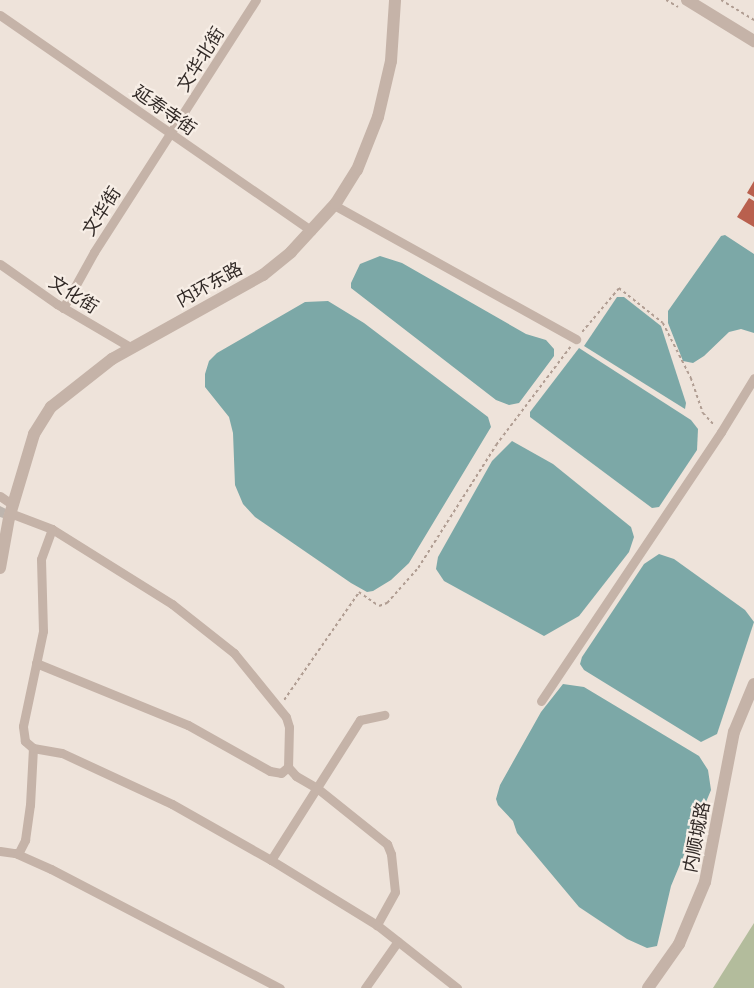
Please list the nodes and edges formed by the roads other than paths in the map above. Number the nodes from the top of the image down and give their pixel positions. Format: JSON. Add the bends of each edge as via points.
{"nodes":[{"id":1,"x":256,"y":0,"type":"edge"},
{"id":2,"x":395,"y":0,"type":"edge"},
{"id":3,"x":687,"y":0,"type":"edge"},
{"id":4,"x":702,"y":0,"type":"edge"},
{"id":5,"x":0,"y":15,"type":"edge"},
{"id":6,"x":754,"y":31,"type":"edge"},
{"id":7,"x":754,"y":41,"type":"edge"},
{"id":8,"x":171,"y":135,"type":"junction"},
{"id":9,"x":334,"y":205,"type":"junction"},
{"id":10,"x":312,"y":231,"type":"junction"},
{"id":11,"x":0,"y":264,"type":"edge"},
{"id":12,"x":63,"y":308,"type":"junction"},
{"id":13,"x":576,"y":339,"type":"road end"},
{"id":14,"x":132,"y":348,"type":"junction"},
{"id":15,"x":754,"y":378,"type":"edge"},
{"id":16,"x":0,"y":496,"type":"edge"},
{"id":17,"x":12,"y":509,"type":"junction"},
{"id":18,"x":52,"y":529,"type":"junction"},
{"id":19,"x":0,"y":568,"type":"edge"},
{"id":20,"x":36,"y":663,"type":"junction"},
{"id":21,"x":754,"y":684,"type":"edge"},
{"id":22,"x":541,"y":701,"type":"dead end"},
{"id":23,"x":384,"y":715,"type":"dead end"},
{"id":24,"x":33,"y":748,"type":"junction"},
{"id":25,"x":288,"y":767,"type":"junction"},
{"id":26,"x":317,"y":788,"type":"junction"},
{"id":27,"x":0,"y":851,"type":"edge"},
{"id":28,"x":18,"y":854,"type":"junction"},
{"id":29,"x":271,"y":861,"type":"junction"},
{"id":30,"x":377,"y":925,"type":"junction"},
{"id":31,"x":398,"y":940,"type":"junction"},
{"id":32,"x":280,"y":988,"type":"edge"},
{"id":33,"x":365,"y":988,"type":"edge"},
{"id":34,"x":458,"y":988,"type":"edge"},
{"id":35,"x":648,"y":988,"type":"edge"}],
"edges":[{"from":1,"to":8,"type":"street","name":"文华北街"},
{"from":2,"to":9,"type":"street","name":"内环东路","via":[[391,61],[378,117],[357,170]]},
{"from":3,"to":7,"type":"street"},
{"from":4,"to":6,"type":"street"},
{"from":5,"to":8,"type":"street","name":"延寿寺街"},
{"from":8,"to":10,"type":"street","name":"延寿寺街"},
{"from":8,"to":12,"type":"street","name":"文华街","via":[[94,252]]},
{"from":9,"to":10,"type":"street","name":"内环东路"},
{"from":9,"to":13,"type":"street"},
{"from":10,"to":14,"type":"street","name":"内环东路","via":[[263,275]]},
{"from":11,"to":12,"type":"street","name":"文化街"},
{"from":12,"to":14,"type":"street","name":"文化街"},
{"from":14,"to":17,"type":"street","name":"内环东路","via":[[91,373],[44,415],[34,434]]},
{"from":15,"to":22,"type":"street"},
{"from":16,"to":17,"type":"street"},
{"from":17,"to":18,"type":"street"},
{"from":17,"to":19,"type":"street","name":"内环东路"},
{"from":18,"to":20,"type":"street","via":[[40,571],[43,618]]},
{"from":18,"to":25,"type":"street","via":[[172,604],[234,653],[279,706],[289,727]]},
{"from":20,"to":24,"type":"street","via":[[23,726],[25,741]]},
{"from":20,"to":25,"type":"street","via":[[188,725],[270,771],[281,773]]},
{"from":21,"to":35,"type":"street","name":"内顺城路","via":[[734,732],[705,882],[679,944]]},
{"from":23,"to":26,"type":"street","via":[[360,720]]},
{"from":24,"to":28,"type":"street","via":[[30,805]]},
{"from":24,"to":29,"type":"street","via":[[62,753],[172,804]]},
{"from":25,"to":26,"type":"street"},
{"from":26,"to":29,"type":"street"},
{"from":26,"to":30,"type":"street","via":[[380,837],[391,854],[395,892]]},
{"from":27,"to":28,"type":"street"},
{"from":28,"to":32,"type":"street"},
{"from":29,"to":30,"type":"street"},
{"from":30,"to":31,"type":"street"},
{"from":31,"to":33,"type":"street"},
{"from":31,"to":34,"type":"street"}]}
